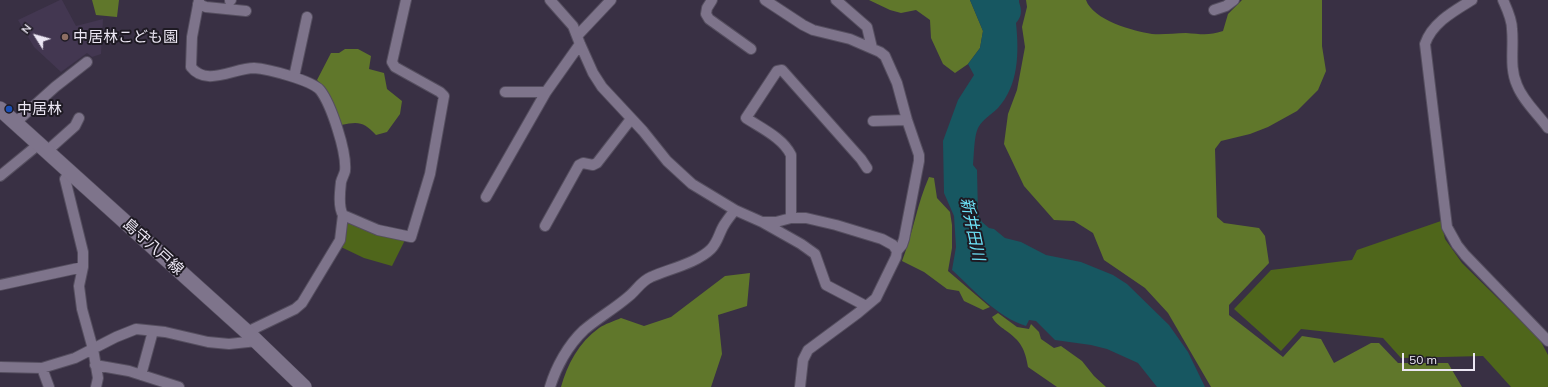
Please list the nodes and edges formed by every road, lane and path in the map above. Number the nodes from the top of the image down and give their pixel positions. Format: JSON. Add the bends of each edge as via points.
{"nodes":[{"id":1,"x":406,"y":0,"type":"edge"},
{"id":2,"x":550,"y":0,"type":"edge"},
{"id":3,"x":611,"y":0,"type":"edge"},
{"id":4,"x":712,"y":0,"type":"edge"},
{"id":5,"x":765,"y":0,"type":"edge"},
{"id":6,"x":836,"y":0,"type":"edge"},
{"id":7,"x":1234,"y":0,"type":"edge"},
{"id":8,"x":1472,"y":0,"type":"edge"},
{"id":9,"x":1503,"y":0,"type":"edge"},
{"id":10,"x":199,"y":2,"type":"edge"},
{"id":11,"x":1214,"y":10,"type":"dead end"},
{"id":12,"x":246,"y":11,"type":"dead end"},
{"id":13,"x":307,"y":17,"type":"dead end"},
{"id":14,"x":578,"y":40,"type":"junction"},
{"id":15,"x":872,"y":48,"type":"junction"},
{"id":16,"x":751,"y":49,"type":"dead end"},
{"id":17,"x":87,"y":62,"type":"dead end"},
{"id":18,"x":294,"y":77,"type":"junction"},
{"id":19,"x":505,"y":92,"type":"dead end"},
{"id":20,"x":546,"y":92,"type":"junction"},
{"id":21,"x":0,"y":109,"type":"edge"},
{"id":22,"x":79,"y":118,"type":"dead end"},
{"id":23,"x":631,"y":119,"type":"junction"},
{"id":24,"x":907,"y":120,"type":"junction"},
{"id":25,"x":872,"y":121,"type":"dead end"},
{"id":26,"x":15,"y":122,"type":"junction"},
{"id":27,"x":1548,"y":128,"type":"edge"},
{"id":28,"x":43,"y":148,"type":"junction"},
{"id":29,"x":867,"y":168,"type":"dead end"},
{"id":30,"x":70,"y":172,"type":"junction"},
{"id":31,"x":0,"y":176,"type":"edge"},
{"id":32,"x":486,"y":197,"type":"dead end"},
{"id":33,"x":735,"y":210,"type":"junction"},
{"id":34,"x":343,"y":215,"type":"junction"},
{"id":35,"x":791,"y":218,"type":"junction"},
{"id":36,"x":762,"y":222,"type":"junction"},
{"id":37,"x":545,"y":226,"type":"dead end"},
{"id":38,"x":897,"y":251,"type":"junction"},
{"id":39,"x":84,"y":267,"type":"junction"},
{"id":40,"x":0,"y":285,"type":"edge"},
{"id":41,"x":866,"y":306,"type":"junction"},
{"id":42,"x":152,"y":331,"type":"junction"},
{"id":43,"x":252,"y":336,"type":"junction"},
{"id":44,"x":1548,"y":341,"type":"edge"},
{"id":45,"x":93,"y":349,"type":"junction"},
{"id":46,"x":96,"y":365,"type":"junction"},
{"id":47,"x":0,"y":367,"type":"edge"},
{"id":48,"x":42,"y":368,"type":"junction"},
{"id":49,"x":141,"y":375,"type":"junction"},
{"id":50,"x":49,"y":387,"type":"edge"},
{"id":51,"x":96,"y":387,"type":"edge"},
{"id":52,"x":179,"y":387,"type":"edge"},
{"id":53,"x":304,"y":387,"type":"edge"},
{"id":54,"x":550,"y":387,"type":"edge"},
{"id":55,"x":800,"y":387,"type":"edge"}],
"edges":[{"from":1,"to":34,"type":"street","via":[[392,62],[395,67],[444,96],[430,174],[410,237],[378,230]]},
{"from":2,"to":14,"type":"street","via":[[573,26]]},
{"from":3,"to":14,"type":"street"},
{"from":4,"to":16,"type":"street","via":[[706,14],[709,19]]},
{"from":5,"to":15,"type":"street","via":[[814,30]]},
{"from":6,"to":15,"type":"street","via":[[867,27]]},
{"from":7,"to":11,"type":"street"},
{"from":8,"to":44,"type":"street","via":[[1440,22],[1425,44],[1447,227],[1457,245]]},
{"from":9,"to":27,"type":"street","via":[[1513,31],[1513,66],[1517,86]]},
{"from":10,"to":12,"type":"street","via":[[206,7]]},
{"from":10,"to":18,"type":"street","via":[[192,37],[191,67],[195,73],[214,76],[254,68]]},
{"from":13,"to":18,"type":"street"},
{"from":14,"to":20,"type":"street"},
{"from":14,"to":23,"type":"street","via":[[593,74]]},
{"from":15,"to":24,"type":"street","via":[[885,56],[892,69]]},
{"from":17,"to":26,"type":"street"},
{"from":18,"to":34,"type":"street","via":[[310,82],[319,90],[329,106],[345,159],[345,171],[341,182],[340,210]]},
{"from":19,"to":20,"type":"street"},
{"from":20,"to":32,"type":"street"},
{"from":21,"to":26,"type":"main road","name":"島守八戸線"},
{"from":22,"to":28,"type":"street","via":[[75,126]]},
{"from":23,"to":33,"type":"street","via":[[678,172],[692,184]]},
{"from":23,"to":37,"type":"street","via":[[597,163],[579,165]]},
{"from":24,"to":25,"type":"street"},
{"from":24,"to":38,"type":"street","via":[[919,161],[904,239]]},
{"from":26,"to":28,"type":"main road","name":"島守八戸線"},
{"from":28,"to":30,"type":"main road","name":"島守八戸線"},
{"from":28,"to":31,"type":"street"},
{"from":29,"to":35,"type":"street","via":[[782,70],[777,70],[746,118],[781,141],[791,155]]},
{"from":30,"to":39,"type":"street","via":[[65,179]]},
{"from":30,"to":43,"type":"main road","name":"島守八戸線"},
{"from":33,"to":36,"type":"street"},
{"from":33,"to":54,"type":"street","via":[[723,225],[710,250],[698,258],[650,277],[583,331],[569,347]]},
{"from":34,"to":43,"type":"street","via":[[340,240],[302,303]]},
{"from":35,"to":36,"type":"street"},
{"from":35,"to":38,"type":"street","via":[[806,218],[882,239],[893,245]]},
{"from":36,"to":41,"type":"street","via":[[815,254],[826,285]]},
{"from":38,"to":41,"type":"street","via":[[876,298]]},
{"from":39,"to":40,"type":"street"},
{"from":39,"to":45,"type":"street","via":[[79,286],[82,309]]},
{"from":41,"to":55,"type":"street","via":[[808,350],[803,360]]},
{"from":42,"to":43,"type":"street","via":[[229,344]]},
{"from":42,"to":45,"type":"street","via":[[136,329]]},
{"from":42,"to":49,"type":"street"},
{"from":43,"to":53,"type":"main road","name":"島守八戸線"},
{"from":45,"to":46,"type":"street"},
{"from":45,"to":48,"type":"street","via":[[75,358]]},
{"from":46,"to":49,"type":"street"},
{"from":46,"to":51,"type":"street"},
{"from":47,"to":48,"type":"street"},
{"from":48,"to":50,"type":"street"},
{"from":49,"to":52,"type":"street"}]}
